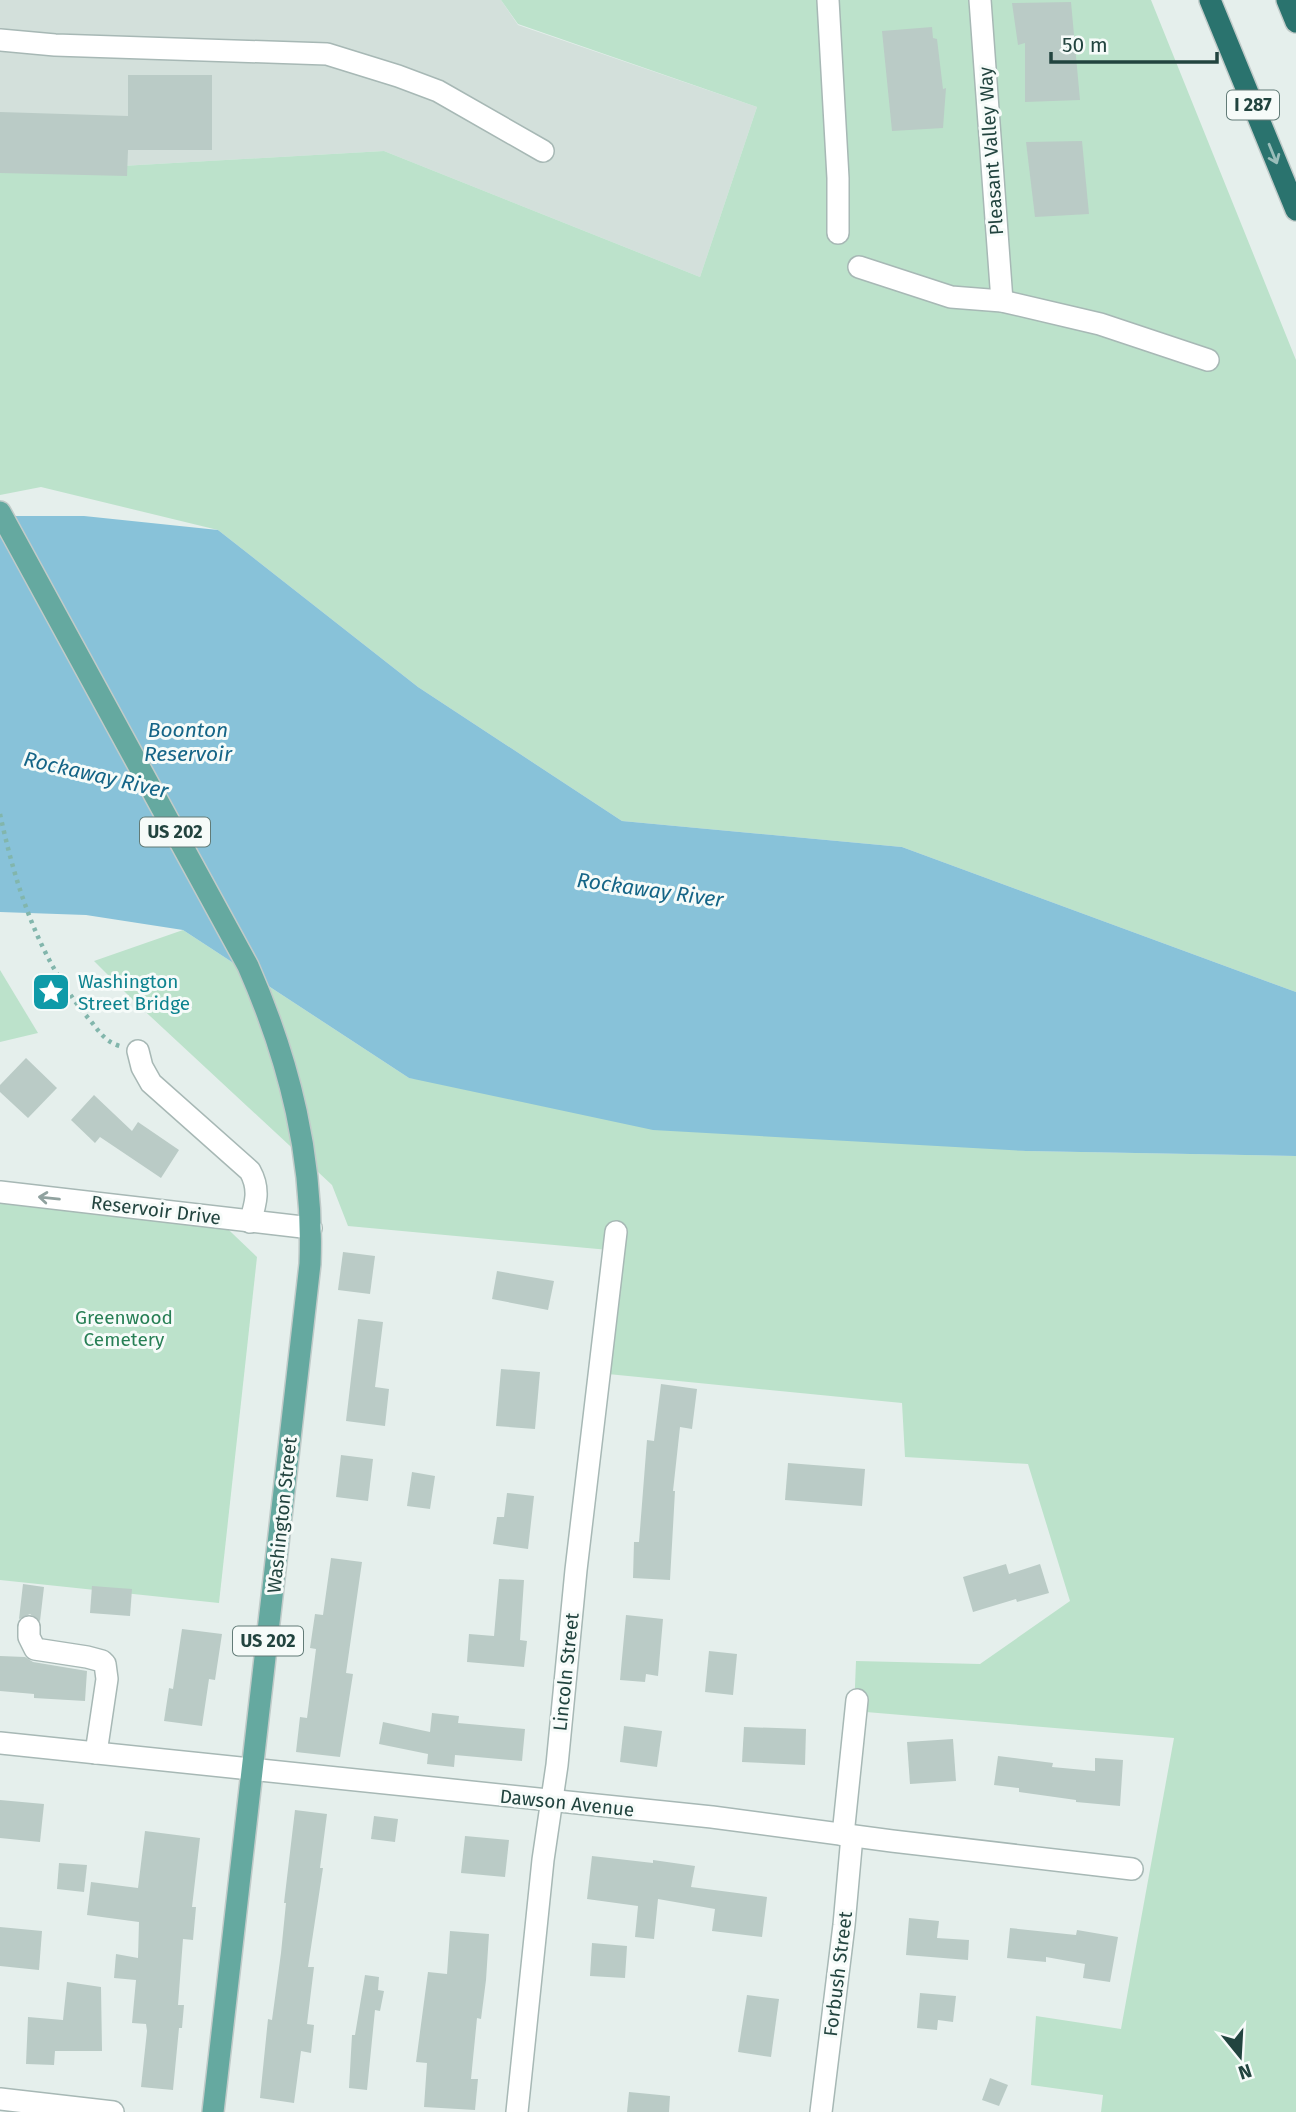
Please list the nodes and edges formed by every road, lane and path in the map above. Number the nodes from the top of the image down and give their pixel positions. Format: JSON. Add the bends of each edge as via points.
{"nodes":[{"id":1,"x":828,"y":0,"type":"edge"},
{"id":2,"x":980,"y":0,"type":"edge"},
{"id":3,"x":1210,"y":0,"type":"edge"},
{"id":4,"x":1287,"y":0,"type":"edge"},
{"id":5,"x":1296,"y":22,"type":"edge"},
{"id":6,"x":0,"y":40,"type":"edge"},
{"id":7,"x":543,"y":151,"type":"dead end"},
{"id":8,"x":1296,"y":210,"type":"edge"},
{"id":9,"x":838,"y":233,"type":"dead end"},
{"id":10,"x":859,"y":267,"type":"dead end"},
{"id":11,"x":1002,"y":302,"type":"junction"},
{"id":12,"x":1208,"y":360,"type":"dead end"},
{"id":13,"x":0,"y":512,"type":"edge"},
{"id":14,"x":0,"y":814,"type":"edge"},
{"id":15,"x":138,"y":1051,"type":"joint"},
{"id":16,"x":0,"y":1192,"type":"edge"},
{"id":17,"x":250,"y":1222,"type":"junction"},
{"id":18,"x":311,"y":1228,"type":"junction"},
{"id":19,"x":616,"y":1232,"type":"dead end"},
{"id":20,"x":29,"y":1627,"type":"dead end"},
{"id":21,"x":857,"y":1700,"type":"dead end"},
{"id":22,"x":0,"y":1743,"type":"edge"},
{"id":23,"x":96,"y":1753,"type":"junction"},
{"id":24,"x":254,"y":1771,"type":"junction"},
{"id":25,"x":551,"y":1802,"type":"junction"},
{"id":26,"x":847,"y":1835,"type":"junction"},
{"id":27,"x":1132,"y":1869,"type":"dead end"},
{"id":28,"x":0,"y":2099,"type":"edge"},
{"id":29,"x":113,"y":2112,"type":"edge"},
{"id":30,"x":213,"y":2112,"type":"edge"},
{"id":31,"x":517,"y":2112,"type":"edge"},
{"id":32,"x":821,"y":2112,"type":"edge"}],
"edges":[{"from":1,"to":9,"type":"street"},
{"from":2,"to":11,"type":"street","name":"Pleasant Valley Way"},
{"from":3,"to":8,"type":"highway","number":"I 287","one_way":true},
{"from":4,"to":5,"type":"highway"},
{"from":6,"to":7,"type":"street","via":[[327,54],[438,91]]},
{"from":10,"to":11,"type":"street","via":[[951,297]]},
{"from":11,"to":12,"type":"street","via":[[1100,324]]},
{"from":13,"to":18,"type":"main road","name":"Washington Street","number":"US 202","via":[[248,966],[296,1100]]},
{"from":14,"to":15,"type":"path","via":[[23,901],[66,988],[108,1042]]},
{"from":15,"to":17,"type":"street","via":[[150,1083],[250,1171],[257,1184],[257,1202]]},
{"from":17,"to":16,"type":"street","name":"Reservoir Drive","one_way":true},
{"from":17,"to":18,"type":"street","name":"Reservoir Drive"},
{"from":18,"to":24,"type":"main road","name":"Washington Street","number":"US 202"},
{"from":19,"to":25,"type":"street","name":"Lincoln Street"},
{"from":20,"to":23,"type":"street","via":[[34,1649],[105,1664]]},
{"from":21,"to":26,"type":"street","name":"Forbush Street"},
{"from":22,"to":23,"type":"street","name":"Dawson Avenue"},
{"from":23,"to":24,"type":"street","name":"Dawson Avenue"},
{"from":24,"to":25,"type":"street","name":"Dawson Avenue"},
{"from":24,"to":30,"type":"main road","name":"Washington Street","number":"US 202"},
{"from":25,"to":26,"type":"street","name":"Dawson Avenue"},
{"from":25,"to":31,"type":"street","name":"Lincoln Street"},
{"from":26,"to":27,"type":"street","name":"Dawson Avenue"},
{"from":26,"to":32,"type":"street","name":"Forbush Street","via":[[844,1925]]},
{"from":28,"to":29,"type":"street"}]}
